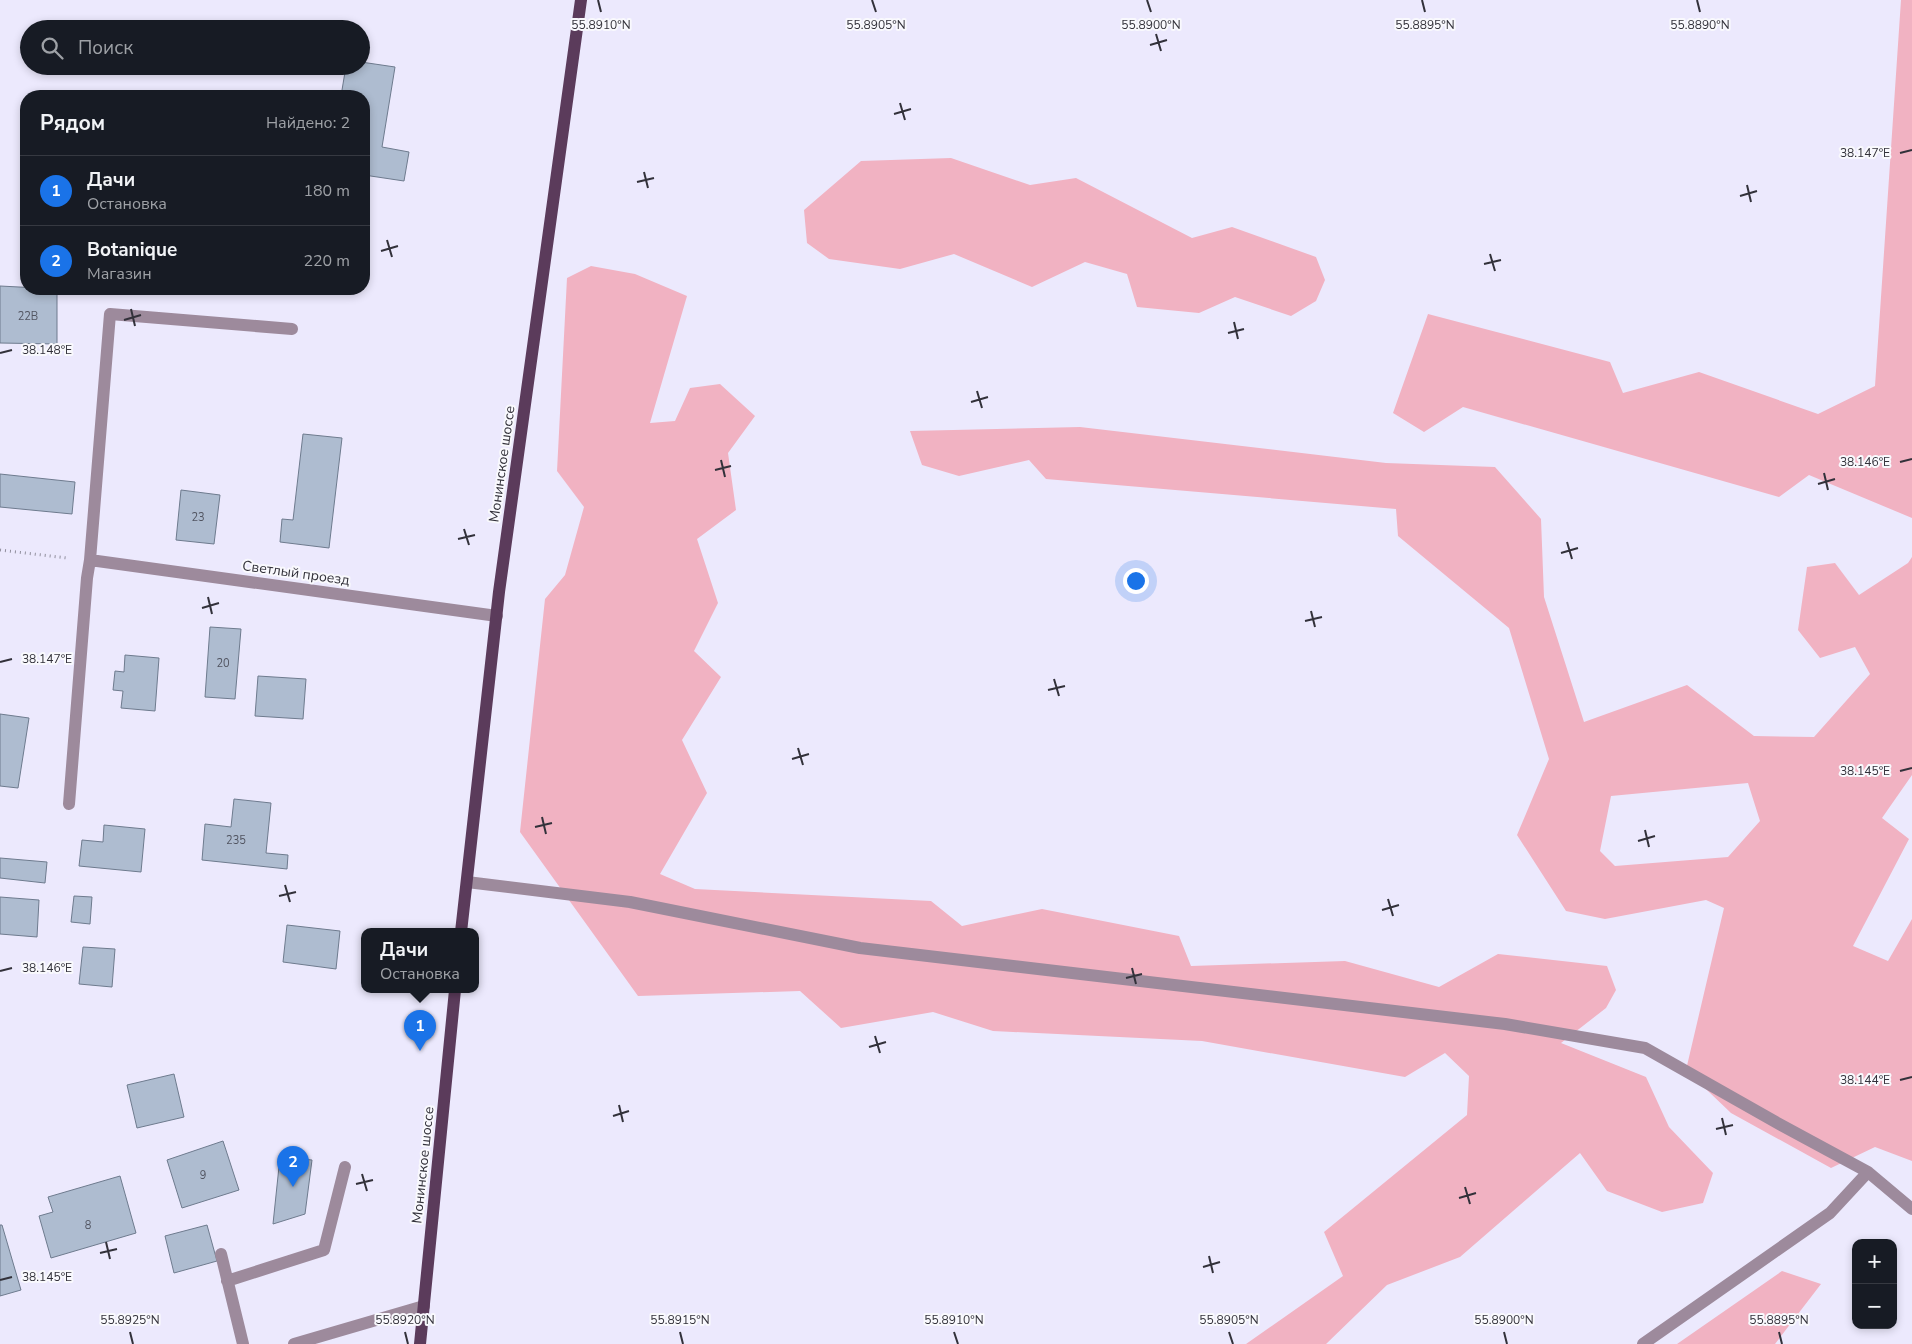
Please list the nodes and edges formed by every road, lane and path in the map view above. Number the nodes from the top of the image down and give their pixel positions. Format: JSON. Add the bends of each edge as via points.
{"nodes":[{"id":1,"x":581,"y":0,"type":"edge"},
{"id":2,"x":292,"y":329,"type":"dead end"},
{"id":3,"x":0,"y":550,"type":"edge"},
{"id":4,"x":90,"y":560,"type":"junction"},
{"id":5,"x":497,"y":616,"type":"junction"},
{"id":6,"x":69,"y":804,"type":"dead end"},
{"id":7,"x":467,"y":882,"type":"junction"},
{"id":8,"x":461,"y":928,"type":"edge"},
{"id":9,"x":455,"y":993,"type":"edge"},
{"id":10,"x":345,"y":1167,"type":"dead end"},
{"id":11,"x":1868,"y":1172,"type":"junction"},
{"id":12,"x":1912,"y":1209,"type":"edge"},
{"id":13,"x":220,"y":1254,"type":"dead end"},
{"id":14,"x":227,"y":1280,"type":"junction"},
{"id":15,"x":424,"y":1306,"type":"junction"},
{"id":16,"x":243,"y":1344,"type":"edge"},
{"id":17,"x":294,"y":1344,"type":"edge"},
{"id":18,"x":420,"y":1344,"type":"edge"},
{"id":19,"x":1643,"y":1344,"type":"edge"}],
"edges":[{"from":1,"to":5,"type":"main road","name":"Монинское шоссе"},
{"from":2,"to":4,"type":"street","via":[[110,314]]},
{"from":3,"to":4,"type":"path"},
{"from":4,"to":5,"type":"street","name":"Светлый проезд"},
{"from":4,"to":6,"type":"street"},
{"from":5,"to":7,"type":"main road","name":"Монинское шоссе"},
{"from":7,"to":8,"type":"main road","name":"Монинское шоссе"},
{"from":7,"to":11,"type":"street","via":[[630,902],[860,948],[1505,1024],[1645,1048]]},
{"from":9,"to":15,"type":"main road","name":"Монинское шоссе"},
{"from":10,"to":14,"type":"street","via":[[324,1250]]},
{"from":11,"to":12,"type":"street"},
{"from":11,"to":19,"type":"street","via":[[1830,1213]]},
{"from":13,"to":14,"type":"street"},
{"from":14,"to":16,"type":"street"},
{"from":15,"to":17,"type":"street"},
{"from":15,"to":18,"type":"main road","name":"Монинское шоссе"}]}
